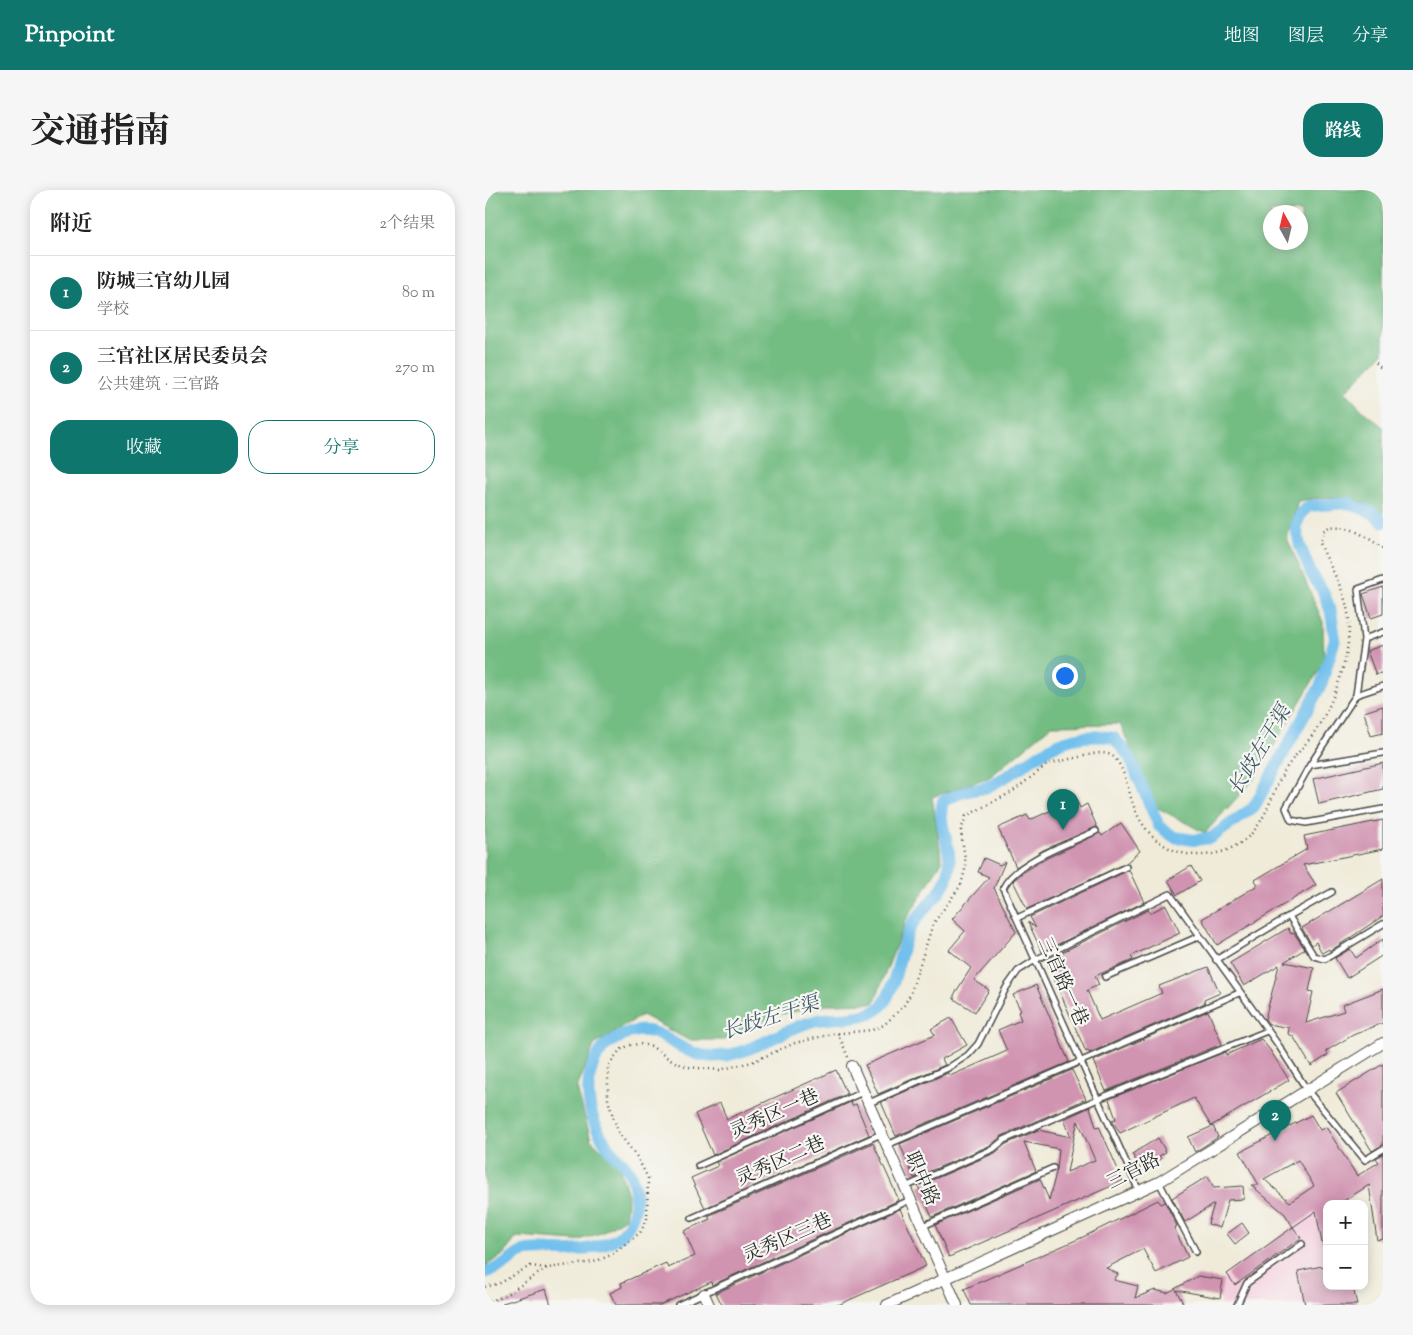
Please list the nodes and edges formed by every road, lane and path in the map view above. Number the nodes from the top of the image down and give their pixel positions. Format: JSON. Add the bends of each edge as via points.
{"nodes":[{"id":1,"x":1377,"y":364,"type":"dead end"},
{"id":2,"x":1383,"y":370,"type":"edge"},
{"id":3,"x":1383,"y":548,"type":"edge"},
{"id":4,"x":1383,"y":580,"type":"edge"},
{"id":5,"x":1383,"y":632,"type":"edge"},
{"id":6,"x":1364,"y":639,"type":"junction"},
{"id":7,"x":1383,"y":686,"type":"edge"},
{"id":8,"x":1356,"y":695,"type":"junction"},
{"id":9,"x":1383,"y":753,"type":"edge"},
{"id":10,"x":1310,"y":766,"type":"junction"},
{"id":11,"x":1383,"y":809,"type":"edge"},
{"id":12,"x":1096,"y":831,"type":"dead end"},
{"id":13,"x":1126,"y":867,"type":"dead end"},
{"id":14,"x":1331,"y":892,"type":"dead end"},
{"id":15,"x":1289,"y":916,"type":"junction"},
{"id":16,"x":1017,"y":918,"type":"junction"},
{"id":17,"x":1383,"y":924,"type":"edge"},
{"id":18,"x":1200,"y":936,"type":"junction"},
{"id":19,"x":1035,"y":960,"type":"junction"},
{"id":20,"x":1216,"y":960,"type":"junction"},
{"id":21,"x":1105,"y":977,"type":"dead end"},
{"id":22,"x":1239,"y":993,"type":"junction"},
{"id":23,"x":1267,"y":1031,"type":"junction"},
{"id":24,"x":838,"y":1033,"type":"junction"},
{"id":25,"x":1383,"y":1043,"type":"edge"},
{"id":26,"x":1081,"y":1060,"type":"junction"},
{"id":27,"x":852,"y":1066,"type":"joint"},
{"id":28,"x":1307,"y":1090,"type":"junction"},
{"id":29,"x":863,"y":1092,"type":"junction"},
{"id":30,"x":1098,"y":1099,"type":"junction"},
{"id":31,"x":869,"y":1103,"type":"junction"},
{"id":32,"x":882,"y":1134,"type":"junction"},
{"id":33,"x":887,"y":1145,"type":"junction"},
{"id":34,"x":1383,"y":1149,"type":"edge"},
{"id":35,"x":698,"y":1166,"type":"dead end"},
{"id":36,"x":1053,"y":1168,"type":"dead end"},
{"id":37,"x":1159,"y":1182,"type":"junction"},
{"id":38,"x":905,"y":1187,"type":"junction"},
{"id":39,"x":1139,"y":1191,"type":"junction"},
{"id":40,"x":911,"y":1200,"type":"junction"},
{"id":41,"x":692,"y":1218,"type":"dead end"},
{"id":42,"x":922,"y":1226,"type":"junction"},
{"id":43,"x":1303,"y":1244,"type":"dead end"},
{"id":44,"x":1196,"y":1252,"type":"dead end"},
{"id":45,"x":547,"y":1268,"type":"junction"},
{"id":46,"x":945,"y":1279,"type":"junction"},
{"id":47,"x":485,"y":1288,"type":"edge"},
{"id":48,"x":704,"y":1294,"type":"junction"},
{"id":49,"x":485,"y":1303,"type":"edge"},
{"id":50,"x":678,"y":1305,"type":"edge"},
{"id":51,"x":709,"y":1305,"type":"edge"},
{"id":52,"x":887,"y":1305,"type":"edge"},
{"id":53,"x":957,"y":1305,"type":"edge"},
{"id":54,"x":1237,"y":1305,"type":"edge"}],
"edges":[{"from":1,"to":2,"type":"path"},
{"from":3,"to":24,"type":"path","via":[[1345,527],[1329,527],[1321,536],[1320,543],[1344,595],[1349,645],[1325,716],[1285,771],[1261,821],[1248,837],[1234,847],[1211,855],[1198,856],[1172,850],[1158,841],[1139,820],[1114,757],[1097,753],[1048,764],[1012,792],[970,812],[963,820],[965,875],[933,924],[916,980],[903,1007],[884,1025],[872,1030]]},
{"from":4,"to":6,"type":"lane","via":[[1358,589]]},
{"from":5,"to":6,"type":"lane"},
{"from":6,"to":8,"type":"lane"},
{"from":7,"to":8,"type":"lane"},
{"from":8,"to":10,"type":"lane"},
{"from":9,"to":10,"type":"lane"},
{"from":10,"to":11,"type":"lane","via":[[1287,808],[1291,820],[1306,823]]},
{"from":12,"to":16,"type":"lane","name":"三官路一巷","via":[[1039,857],[1007,879],[1003,888]]},
{"from":13,"to":16,"type":"lane"},
{"from":14,"to":15,"type":"lane"},
{"from":15,"to":17,"type":"lane","via":[[1313,956],[1325,959]]},
{"from":15,"to":20,"type":"lane"},
{"from":16,"to":19,"type":"lane","name":"三官路一巷"},
{"from":18,"to":19,"type":"lane","via":[[1170,894]]},
{"from":18,"to":20,"type":"lane"},
{"from":18,"to":21,"type":"lane"},
{"from":19,"to":26,"type":"lane","name":"三官路一巷"},
{"from":19,"to":31,"type":"lane","via":[[1018,971],[1006,988],[978,1044],[968,1055],[950,1067]]},
{"from":20,"to":22,"type":"lane"},
{"from":22,"to":23,"type":"lane"},
{"from":22,"to":26,"type":"lane"},
{"from":23,"to":28,"type":"lane"},
{"from":23,"to":30,"type":"lane"},
{"from":24,"to":27,"type":"path"},
{"from":24,"to":45,"type":"path","via":[[795,1043],[753,1062],[719,1070],[688,1067],[651,1046],[630,1045],[620,1050],[608,1066],[608,1100],[618,1132],[648,1178],[647,1219],[640,1234],[611,1256],[575,1266]]},
{"from":25,"to":28,"type":"street","name":"三官路"},
{"from":26,"to":30,"type":"lane","name":"三官路一巷"},
{"from":26,"to":33,"type":"lane"},
{"from":27,"to":29,"type":"street","name":"职中路"},
{"from":28,"to":34,"type":"lane","via":[[1365,1160]]},
{"from":28,"to":37,"type":"street","name":"三官路"},
{"from":29,"to":31,"type":"street","name":"职中路"},
{"from":29,"to":35,"type":"lane","name":"灵秀区一巷"},
{"from":30,"to":38,"type":"lane"},
{"from":30,"to":39,"type":"lane","name":"三官路一巷"},
{"from":31,"to":32,"type":"street","name":"职中路"},
{"from":32,"to":33,"type":"street","name":"职中路"},
{"from":32,"to":41,"type":"lane","name":"灵秀区二巷"},
{"from":33,"to":38,"type":"street","name":"职中路"},
{"from":36,"to":42,"type":"lane"},
{"from":37,"to":39,"type":"street","name":"三官路"},
{"from":37,"to":44,"type":"lane"},
{"from":38,"to":40,"type":"street","name":"职中路"},
{"from":39,"to":46,"type":"street","name":"三官路"},
{"from":40,"to":42,"type":"street","name":"职中路"},
{"from":40,"to":48,"type":"lane","name":"灵秀区三巷"},
{"from":42,"to":46,"type":"street","name":"职中路"},
{"from":43,"to":54,"type":"lane","via":[[1247,1283]]},
{"from":45,"to":47,"type":"path","via":[[530,1266]]},
{"from":45,"to":49,"type":"path","via":[[504,1296]]},
{"from":46,"to":52,"type":"street","name":"三官路"},
{"from":46,"to":53,"type":"street","name":"职中路"},
{"from":48,"to":50,"type":"lane","name":"灵秀区三巷"},
{"from":48,"to":51,"type":"street"}]}
